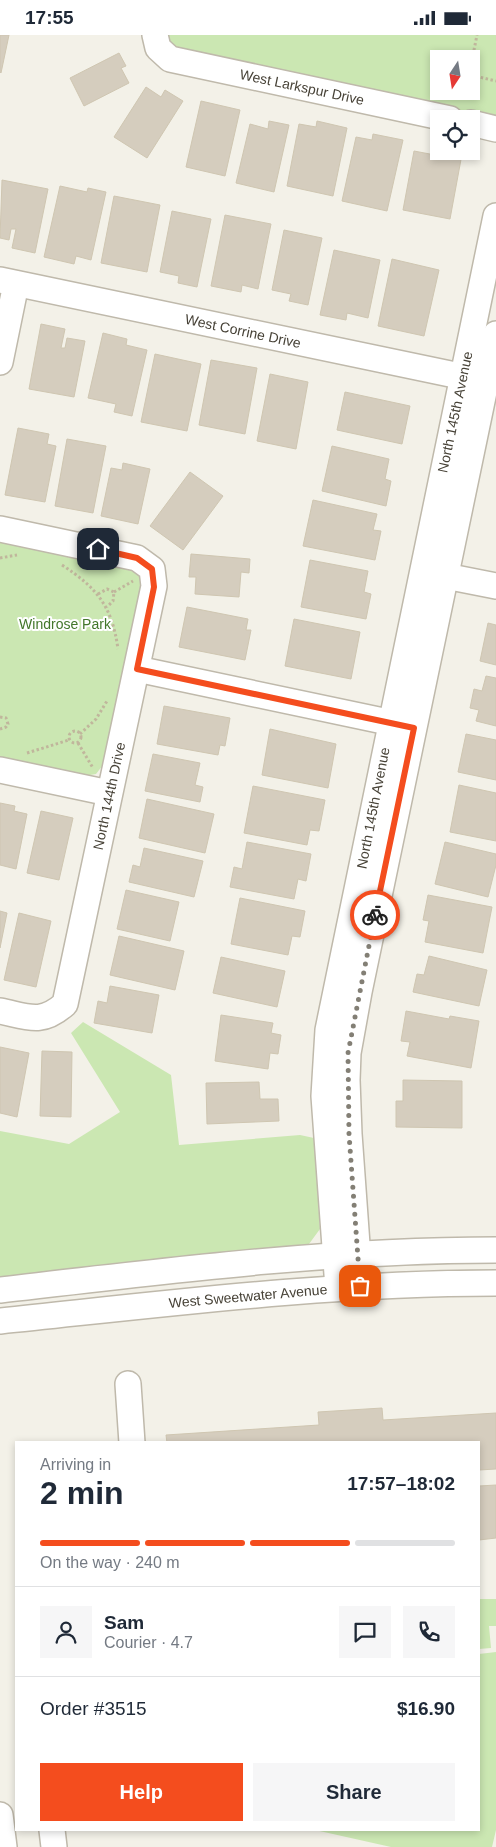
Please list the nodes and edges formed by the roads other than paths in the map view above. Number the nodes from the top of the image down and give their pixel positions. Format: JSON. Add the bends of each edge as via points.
{"nodes":[{"id":1,"x":157,"y":41,"type":"edge"},
{"id":2,"x":430,"y":115,"type":"edge"},
{"id":3,"x":480,"y":125,"type":"edge"},
{"id":4,"x":496,"y":129,"type":"edge"},
{"id":5,"x":496,"y":216,"type":"edge"},
{"id":6,"x":8,"y":282,"type":"edge"},
{"id":7,"x":496,"y":334,"type":"edge"},
{"id":8,"x":0,"y":362,"type":"edge"},
{"id":9,"x":474,"y":379,"type":"junction"},
{"id":10,"x":0,"y":529,"type":"edge"},
{"id":11,"x":422,"y":571,"type":"junction"},
{"id":12,"x":446,"y":576,"type":"junction"},
{"id":13,"x":496,"y":586,"type":"edge"},
{"id":14,"x":127,"y":663,"type":"junction"},
{"id":15,"x":390,"y":723,"type":"junction"},
{"id":16,"x":414,"y":728,"type":"junction"},
{"id":17,"x":0,"y":771,"type":"edge"},
{"id":18,"x":104,"y":784,"type":"junction"},
{"id":19,"x":0,"y":1011,"type":"edge"},
{"id":20,"x":496,"y":1250,"type":"edge"},
{"id":21,"x":347,"y":1257,"type":"junction"},
{"id":22,"x":496,"y":1283,"type":"edge"},
{"id":23,"x":349,"y":1287,"type":"junction"},
{"id":24,"x":0,"y":1290,"type":"edge"},
{"id":25,"x":0,"y":1321,"type":"edge"},
{"id":26,"x":128,"y":1384,"type":"dead end"},
{"id":27,"x":132,"y":1441,"type":"edge"},
{"id":28,"x":0,"y":1815,"type":"edge"},
{"id":29,"x":52,"y":1831,"type":"edge"},
{"id":30,"x":4,"y":1847,"type":"edge"},
{"id":31,"x":54,"y":1847,"type":"edge"}],
"edges":[{"from":1,"to":2,"type":"street","name":"West Larkspur Drive","via":[[170,59]]},
{"from":3,"to":4,"type":"street"},
{"from":5,"to":9,"type":"street","name":"North 145th Avenue"},
{"from":6,"to":8,"type":"street"},
{"from":6,"to":9,"type":"street","name":"West Corrine Drive"},
{"from":7,"to":9,"type":"street","name":"North 145th Avenue"},
{"from":9,"to":11,"type":"street","name":"North 145th Avenue"},
{"from":9,"to":12,"type":"street","name":"North 145th Avenue"},
{"from":10,"to":14,"type":"street","name":"North 144th Drive","via":[[137,558],[152,569],[154,587]]},
{"from":11,"to":12,"type":"street"},
{"from":11,"to":15,"type":"street","name":"North 145th Avenue"},
{"from":12,"to":13,"type":"street"},
{"from":12,"to":16,"type":"street","name":"North 145th Avenue"},
{"from":14,"to":15,"type":"street"},
{"from":14,"to":18,"type":"street","name":"North 144th Drive"},
{"from":15,"to":16,"type":"street"},
{"from":15,"to":21,"type":"street","name":"North 145th Avenue","via":[[328,1030],[324,1096]]},
{"from":16,"to":21,"type":"street","name":"North 145th Avenue","via":[[348,1053]]},
{"from":17,"to":18,"type":"street"},
{"from":18,"to":19,"type":"street","name":"North 144th Drive","via":[[65,1004],[51,1016],[35,1019]]},
{"from":20,"to":21,"type":"street"},
{"from":21,"to":23,"type":"street","name":"North 145th Avenue"},
{"from":21,"to":24,"type":"street","via":[[230,1265]]},
{"from":22,"to":23,"type":"street","name":"West Sweetwater Avenue"},
{"from":23,"to":25,"type":"street","name":"West Sweetwater Avenue"},
{"from":26,"to":27,"type":"street"},
{"from":28,"to":30,"type":"street"},
{"from":29,"to":31,"type":"street"}]}
